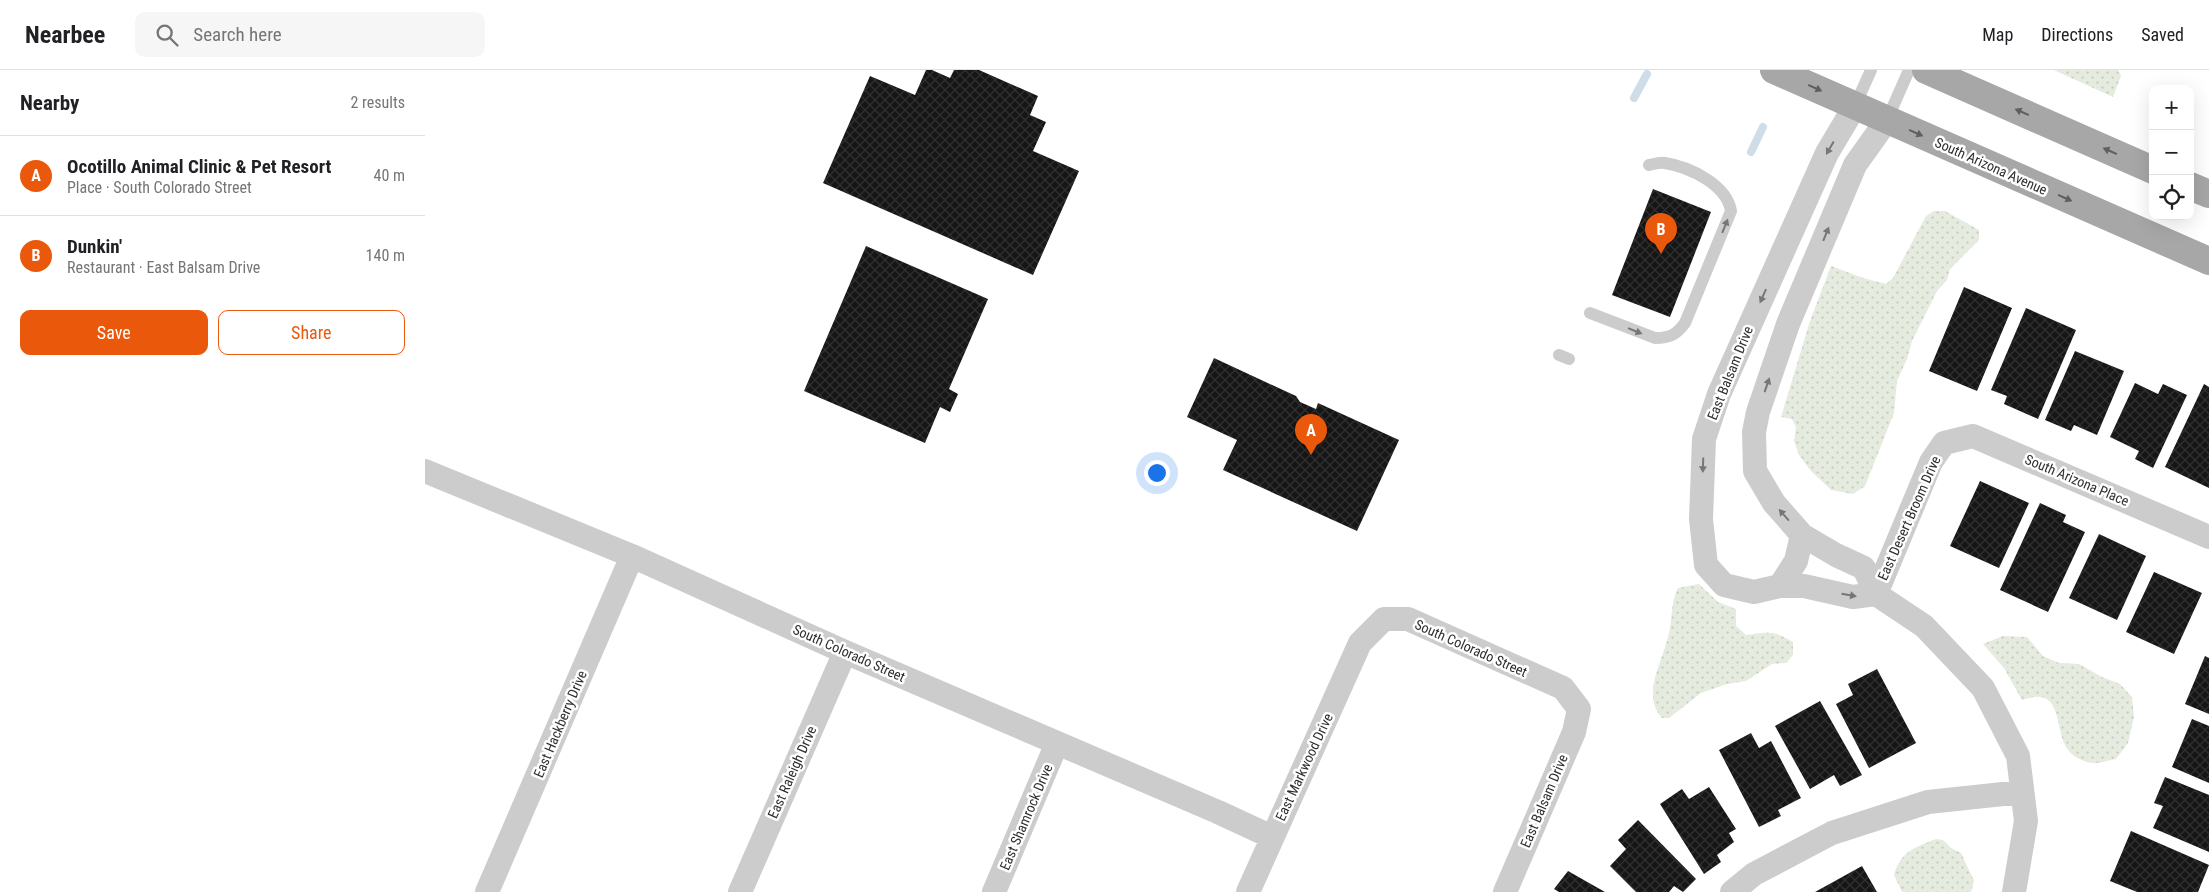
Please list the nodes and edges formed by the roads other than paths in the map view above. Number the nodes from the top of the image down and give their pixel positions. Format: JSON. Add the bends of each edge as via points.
{"nodes":[{"id":1,"x":1774,"y":70,"type":"edge"},
{"id":2,"x":1871,"y":70,"type":"edge"},
{"id":3,"x":1909,"y":70,"type":"edge"},
{"id":4,"x":1926,"y":70,"type":"edge"},
{"id":5,"x":1855,"y":106,"type":"junction"},
{"id":6,"x":1887,"y":120,"type":"junction"},
{"id":7,"x":1649,"y":165,"type":"dead end"},
{"id":8,"x":2149,"y":168,"type":"edge"},
{"id":9,"x":2194,"y":188,"type":"edge"},
{"id":10,"x":2209,"y":194,"type":"edge"},
{"id":11,"x":2209,"y":261,"type":"edge"},
{"id":12,"x":1590,"y":313,"type":"dead end"},
{"id":13,"x":1944,"y":443,"type":"joint"},
{"id":14,"x":425,"y":471,"type":"edge"},
{"id":15,"x":1802,"y":535,"type":"junction"},
{"id":16,"x":2209,"y":537,"type":"edge"},
{"id":17,"x":633,"y":556,"type":"junction"},
{"id":18,"x":1780,"y":586,"type":"junction"},
{"id":19,"x":1876,"y":594,"type":"junction"},
{"id":20,"x":1360,"y":643,"type":"joint"},
{"id":21,"x":845,"y":652,"type":"junction"},
{"id":22,"x":1579,"y":709,"type":"joint"},
{"id":23,"x":1057,"y":743,"type":"junction"},
{"id":24,"x":2022,"y":792,"type":"junction"},
{"id":25,"x":1271,"y":837,"type":"junction"},
{"id":26,"x":487,"y":892,"type":"edge"},
{"id":27,"x":740,"y":892,"type":"edge"},
{"id":28,"x":994,"y":892,"type":"edge"},
{"id":29,"x":1248,"y":892,"type":"edge"},
{"id":30,"x":1505,"y":892,"type":"edge"},
{"id":31,"x":1732,"y":892,"type":"edge"},
{"id":32,"x":2014,"y":892,"type":"edge"}],
"edges":[{"from":1,"to":5,"type":"main road","name":"South Arizona Avenue","one_way":true},
{"from":2,"to":5,"type":"lane"},
{"from":3,"to":6,"type":"lane"},
{"from":8,"to":4,"type":"main road","one_way":true},
{"from":5,"to":6,"type":"main road","name":"South Arizona Avenue"},
{"from":5,"to":18,"type":"street","name":"East Balsam Drive","one_way":true,"via":[[1827,153],[1719,394],[1705,439],[1701,519],[1706,565],[1724,585],[1754,592]]},
{"from":6,"to":11,"type":"main road","name":"South Arizona Avenue","one_way":true},
{"from":15,"to":6,"type":"street","one_way":true,"via":[[1775,504],[1755,471],[1754,432],[1758,412],[1789,324],[1855,165]]},
{"from":12,"to":7,"type":"lane","one_way":true,"via":[[1655,338],[1676,335],[1685,323],[1731,212],[1722,190],[1709,181],[1663,162]]},
{"from":9,"to":10,"type":"main road"},
{"from":13,"to":16,"type":"street","name":"South Arizona Place","via":[[1973,436]]},
{"from":13,"to":19,"type":"street","name":"East Desert Broom Drive","via":[[1931,462]]},
{"from":14,"to":17,"type":"street","name":"South Colorado Street"},
{"from":15,"to":18,"type":"street","via":[[1796,561]]},
{"from":15,"to":19,"type":"street","via":[[1864,568]]},
{"from":17,"to":21,"type":"street","name":"South Colorado Street"},
{"from":17,"to":26,"type":"street","name":"East Hackberry Drive"},
{"from":18,"to":19,"type":"street","name":"East Balsam Drive","one_way":true,"via":[[1823,588],[1853,597]]},
{"from":19,"to":24,"type":"street","via":[[1924,626],[1983,688],[2018,756]]},
{"from":20,"to":22,"type":"street","name":"South Colorado Street","via":[[1384,619],[1407,619],[1563,688]]},
{"from":20,"to":25,"type":"street","name":"East Markwood Drive"},
{"from":21,"to":23,"type":"street","name":"South Colorado Street"},
{"from":21,"to":27,"type":"street","name":"East Raleigh Drive"},
{"from":22,"to":30,"type":"street","name":"East Balsam Drive","via":[[1574,732]]},
{"from":23,"to":25,"type":"street","name":"South Colorado Street"},
{"from":23,"to":28,"type":"street","name":"East Shamrock Drive"},
{"from":24,"to":31,"type":"street","via":[[1928,802],[1832,833],[1754,874]]},
{"from":24,"to":32,"type":"street","via":[[2026,820]]},
{"from":25,"to":29,"type":"street","name":"East Markwood Drive"}]}
